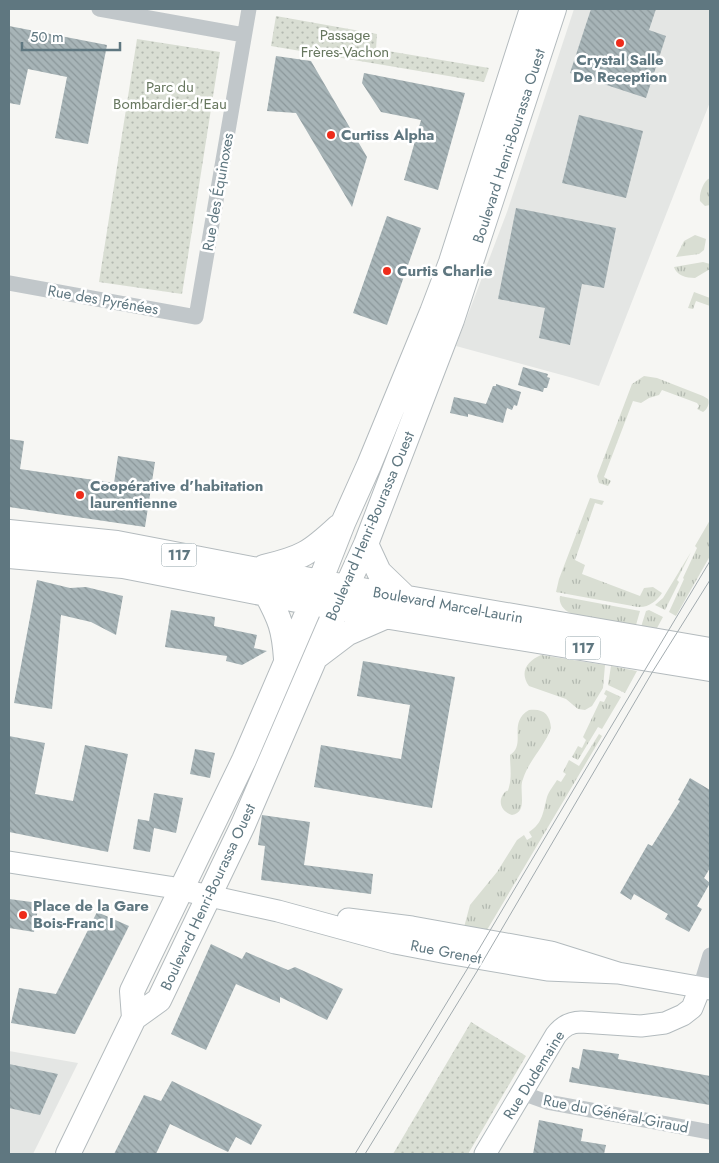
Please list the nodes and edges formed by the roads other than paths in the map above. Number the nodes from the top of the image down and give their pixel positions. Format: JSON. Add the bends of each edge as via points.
{"nodes":[{"id":1,"x":99,"y":9,"type":"edge"},
{"id":2,"x":249,"y":9,"type":"edge"},
{"id":3,"x":532,"y":9,"type":"edge"},
{"id":4,"x":554,"y":9,"type":"edge"},
{"id":5,"x":244,"y":35,"type":"junction"},
{"id":6,"x":9,"y":283,"type":"edge"},
{"id":7,"x":196,"y":316,"type":"joint"},
{"id":8,"x":343,"y":522,"type":"junction"},
{"id":9,"x":9,"y":532,"type":"edge"},
{"id":10,"x":366,"y":544,"type":"junction"},
{"id":11,"x":9,"y":556,"type":"edge"},
{"id":12,"x":255,"y":568,"type":"junction"},
{"id":13,"x":316,"y":592,"type":"junction"},
{"id":14,"x":266,"y":593,"type":"junction"},
{"id":15,"x":342,"y":597,"type":"junction"},
{"id":16,"x":405,"y":597,"type":"junction"},
{"id":17,"x":387,"y":616,"type":"junction"},
{"id":18,"x":646,"y":649,"type":"junction"},
{"id":19,"x":710,"y":650,"type":"edge"},
{"id":20,"x":315,"y":658,"type":"junction"},
{"id":21,"x":287,"y":661,"type":"junction"},
{"id":22,"x":710,"y":670,"type":"edge"},
{"id":23,"x":9,"y":862,"type":"edge"},
{"id":24,"x":181,"y":890,"type":"junction"},
{"id":25,"x":209,"y":896,"type":"junction"},
{"id":26,"x":710,"y":955,"type":"edge"},
{"id":27,"x":705,"y":988,"type":"edge"},
{"id":28,"x":134,"y":1018,"type":"junction"},
{"id":29,"x":522,"y":1092,"type":"junction"},
{"id":30,"x":710,"y":1132,"type":"edge"},
{"id":31,"x":68,"y":1154,"type":"edge"},
{"id":32,"x":485,"y":1154,"type":"edge"}],
"edges":[{"from":1,"to":5,"type":"street"},
{"from":2,"to":5,"type":"street","name":"Rue des Équinoxes"},
{"from":3,"to":8,"type":"main road","name":"Boulevard Henri-Bourassa Ouest","via":[[444,280]]},
{"from":4,"to":10,"type":"main road","name":"Boulevard Henri-Bourassa Ouest","via":[[452,320]]},
{"from":5,"to":7,"type":"street","name":"Rue des Équinoxes"},
{"from":6,"to":7,"type":"street","name":"Rue des Pyrénées"},
{"from":8,"to":12,"type":"main road","via":[[303,556]]},
{"from":8,"to":13,"type":"main road","name":"Boulevard Henri-Bourassa Ouest"},
{"from":9,"to":12,"type":"main road","name":"Boulevard Marcel-Laurin","number":"117","via":[[110,542]]},
{"from":10,"to":15,"type":"main road","name":"Boulevard Henri-Bourassa Ouest"},
{"from":10,"to":16,"type":"main road","via":[[379,572]]},
{"from":11,"to":14,"type":"main road","name":"Boulevard Marcel-Laurin","number":"117","via":[[124,566]]},
{"from":12,"to":13,"type":"main road","name":"Boulevard Marcel-Laurin","number":"117"},
{"from":13,"to":14,"type":"main road","name":"Boulevard Marcel-Laurin","number":"117"},
{"from":13,"to":15,"type":"main road","name":"Boulevard Marcel-Laurin","number":"117"},
{"from":13,"to":21,"type":"main road","name":"Boulevard Henri-Bourassa Ouest"},
{"from":14,"to":21,"type":"main road","via":[[283,630]]},
{"from":15,"to":16,"type":"main road","name":"Boulevard Marcel-Laurin","number":"117"},
{"from":15,"to":17,"type":"main road","name":"Boulevard Marcel-Laurin","number":"117"},
{"from":15,"to":20,"type":"main road","name":"Boulevard Henri-Bourassa Ouest"},
{"from":16,"to":18,"type":"main road","name":"Boulevard Marcel-Laurin","number":"117"},
{"from":17,"to":18,"type":"main road","name":"Boulevard Marcel-Laurin","number":"117"},
{"from":17,"to":20,"type":"main road","via":[[348,633]]},
{"from":18,"to":19,"type":"main road","number":"117"},
{"from":18,"to":22,"type":"main road","number":"117"},
{"from":20,"to":25,"type":"main road","name":"Boulevard Henri-Bourassa Ouest"},
{"from":21,"to":24,"type":"main road","name":"Boulevard Henri-Bourassa Ouest","via":[[244,760]]},
{"from":23,"to":24,"type":"street","name":"Rue Grenet"},
{"from":24,"to":25,"type":"street","name":"Rue Grenet"},
{"from":24,"to":28,"type":"main road","name":"Boulevard Henri-Bourassa Ouest","via":[[132,991]]},
{"from":25,"to":27,"type":"street","name":"Rue Grenet","via":[[447,953],[547,970],[618,973]]},
{"from":25,"to":28,"type":"main road","name":"Boulevard Henri-Bourassa Ouest","via":[[159,1000]]},
{"from":26,"to":27,"type":"street"},
{"from":27,"to":29,"type":"street","name":"Rue Dudemaine","via":[[692,1008],[665,1022],[641,1026],[577,1022],[564,1026]]},
{"from":28,"to":31,"type":"main road","name":"Boulevard Henri-Bourassa Ouest"},
{"from":29,"to":30,"type":"street","name":"Rue du Général-Giraud","via":[[547,1102]]},
{"from":29,"to":32,"type":"street","name":"Rue Dudemaine"}]}
